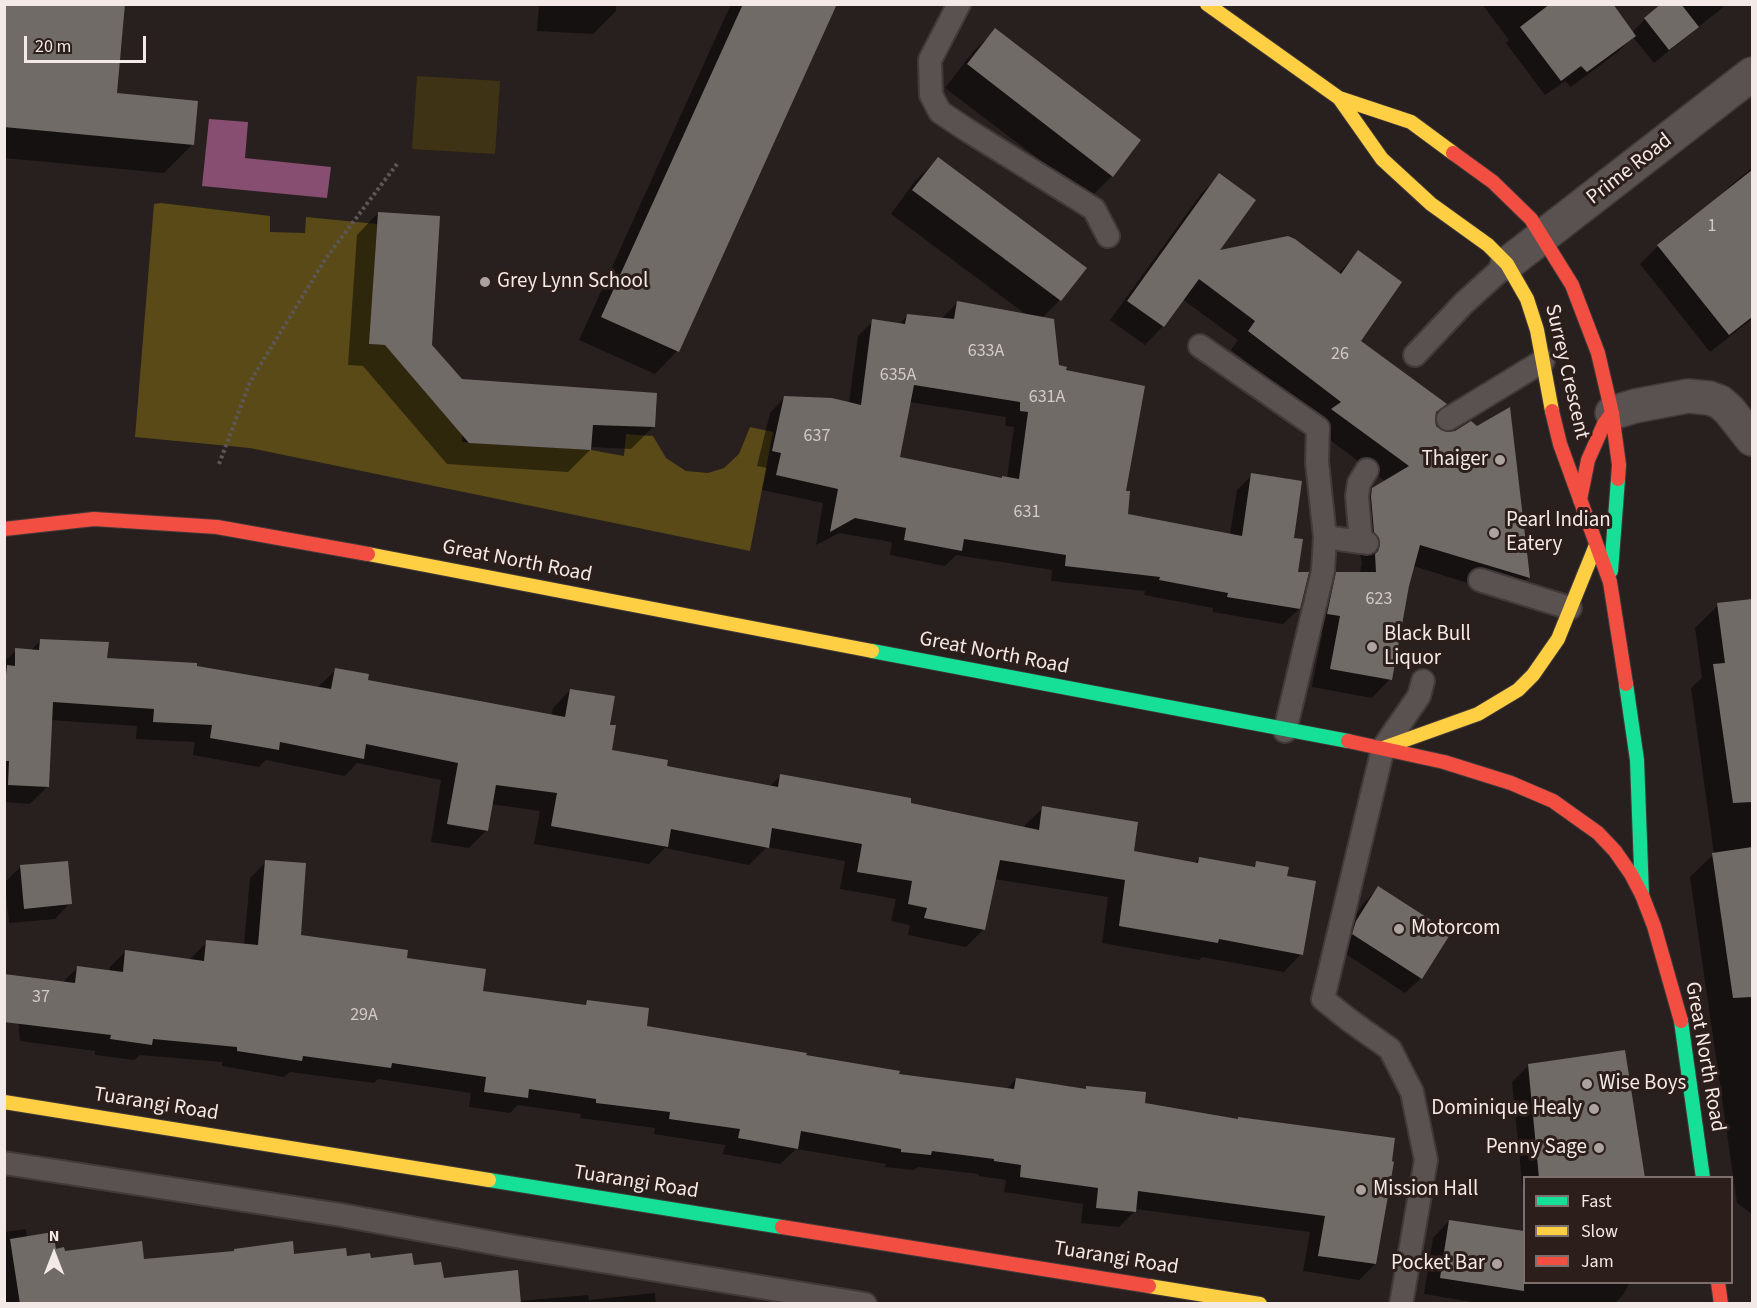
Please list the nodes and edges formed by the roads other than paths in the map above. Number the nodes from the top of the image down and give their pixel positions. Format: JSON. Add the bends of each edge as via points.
{"nodes":[{"id":1,"x":959,"y":4,"type":"edge"},
{"id":2,"x":1207,"y":4,"type":"edge"},
{"id":3,"x":1237,"y":15,"type":"edge"},
{"id":4,"x":1752,"y":74,"type":"edge"},
{"id":5,"x":1338,"y":98,"type":"junction"},
{"id":6,"x":1108,"y":236,"type":"dead end"},
{"id":7,"x":1543,"y":237,"type":"junction"},
{"id":8,"x":1507,"y":264,"type":"junction"},
{"id":9,"x":1200,"y":346,"type":"dead end"},
{"id":10,"x":1415,"y":355,"type":"dead end"},
{"id":11,"x":1543,"y":361,"type":"junction"},
{"id":12,"x":1612,"y":413,"type":"junction"},
{"id":13,"x":1448,"y":419,"type":"dead end"},
{"id":14,"x":1752,"y":439,"type":"edge"},
{"id":15,"x":1367,"y":470,"type":"dead end"},
{"id":16,"x":1580,"y":500,"type":"junction"},
{"id":17,"x":4,"y":529,"type":"edge"},
{"id":18,"x":1325,"y":537,"type":"junction"},
{"id":19,"x":1596,"y":545,"type":"junction"},
{"id":20,"x":1480,"y":580,"type":"dead end"},
{"id":21,"x":1610,"y":582,"type":"junction"},
{"id":22,"x":1570,"y":608,"type":"junction"},
{"id":23,"x":1423,"y":681,"type":"dead end"},
{"id":24,"x":1286,"y":731,"type":"junction"},
{"id":25,"x":1383,"y":748,"type":"junction"},
{"id":26,"x":1642,"y":895,"type":"junction"},
{"id":27,"x":4,"y":1102,"type":"edge"},
{"id":28,"x":4,"y":1163,"type":"edge"},
{"id":29,"x":1703,"y":1176,"type":"edge"},
{"id":30,"x":1718,"y":1284,"type":"edge"},
{"id":31,"x":1254,"y":1303,"type":"edge"},
{"id":32,"x":865,"y":1304,"type":"edge"},
{"id":33,"x":1401,"y":1304,"type":"edge"},
{"id":34,"x":1721,"y":1304,"type":"edge"}],
"edges":[{"from":1,"to":6,"type":"lane","via":[[930,60],[931,95],[940,112],[1094,209]]},
{"from":2,"to":3,"type":"main road","name":"Surrey Crescent"},
{"from":3,"to":5,"type":"main road","name":"Surrey Crescent"},
{"from":4,"to":7,"type":"street","name":"Prime Road"},
{"from":5,"to":7,"type":"main road","name":"Surrey Crescent","via":[[1410,122],[1493,182],[1531,219]]},
{"from":5,"to":8,"type":"main road","name":"Surrey Crescent","via":[[1382,159]]},
{"from":7,"to":8,"type":"street","name":"Prime Road"},
{"from":7,"to":12,"type":"main road","name":"Surrey Crescent","via":[[1572,285],[1598,353]]},
{"from":8,"to":10,"type":"lane"},
{"from":8,"to":11,"type":"main road","name":"Surrey Crescent","via":[[1527,299]]},
{"from":9,"to":18,"type":"lane","via":[[1318,428],[1317,462]]},
{"from":11,"to":13,"type":"lane"},
{"from":11,"to":16,"type":"main road","name":"Surrey Crescent","via":[[1560,444]]},
{"from":12,"to":14,"type":"street","via":[[1688,396],[1709,398],[1729,410]]},
{"from":12,"to":16,"type":"main road","via":[[1588,460]]},
{"from":12,"to":21,"type":"main road","name":"Surrey Crescent","via":[[1619,465]]},
{"from":15,"to":18,"type":"lane","via":[[1357,496],[1364,543]]},
{"from":16,"to":19,"type":"main road","name":"Surrey Crescent"},
{"from":17,"to":24,"type":"main road","name":"Great North Road","via":[[94,519],[217,526]]},
{"from":18,"to":24,"type":"lane","via":[[1323,571]]},
{"from":19,"to":21,"type":"main road","name":"Surrey Crescent"},
{"from":19,"to":22,"type":"main road"},
{"from":20,"to":22,"type":"lane"},
{"from":21,"to":26,"type":"main road","name":"Surrey Crescent","via":[[1637,760]]},
{"from":22,"to":25,"type":"main road","via":[[1546,658],[1518,690],[1478,714]]},
{"from":23,"to":25,"type":"lane","via":[[1419,696]]},
{"from":24,"to":25,"type":"main road","name":"Great North Road"},
{"from":25,"to":26,"type":"main road","name":"Great North Road","via":[[1481,773],[1553,801],[1598,833],[1615,851]]},
{"from":25,"to":33,"type":"lane","via":[[1323,999],[1390,1049],[1412,1092],[1426,1160]]},
{"from":26,"to":29,"type":"main road","name":"Great North Road","via":[[1680,1016]]},
{"from":27,"to":31,"type":"main road","name":"Tuarangi Road"},
{"from":28,"to":32,"type":"lane","via":[[330,1213]]},
{"from":30,"to":34,"type":"main road"}]}
